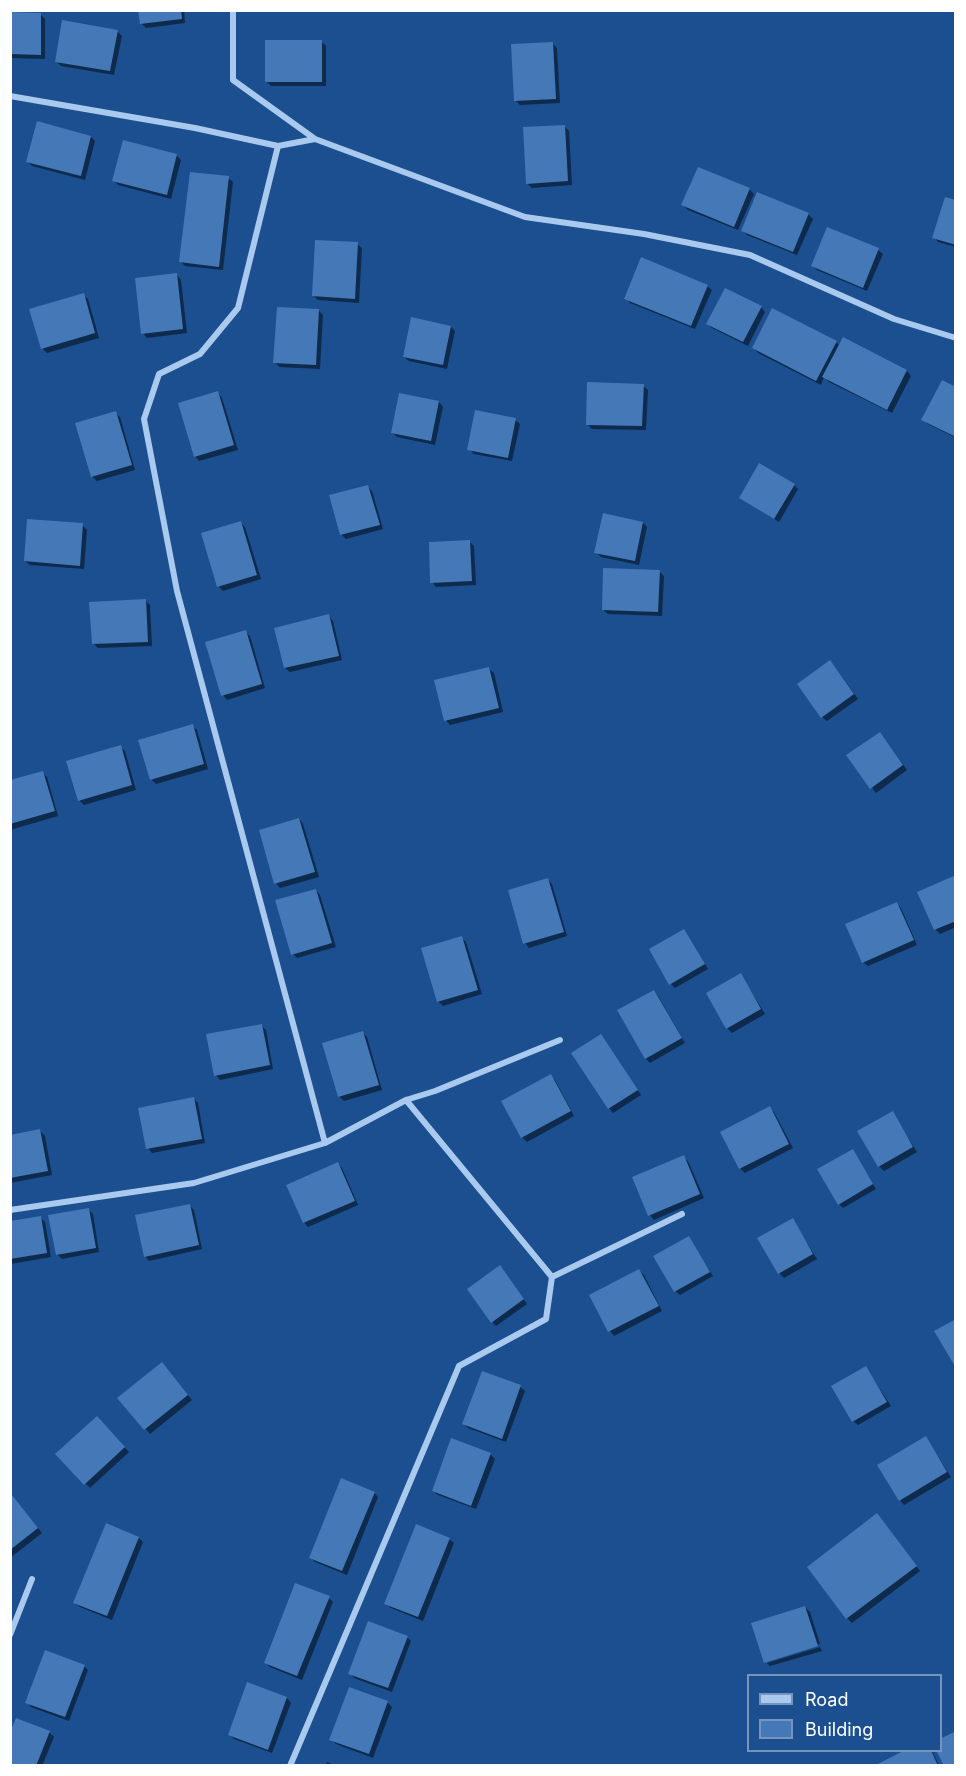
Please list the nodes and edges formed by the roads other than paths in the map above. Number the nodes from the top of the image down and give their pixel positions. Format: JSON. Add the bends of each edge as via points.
{"nodes":[{"id":1,"x":233,"y":10,"type":"edge"},
{"id":2,"x":10,"y":96,"type":"edge"},
{"id":3,"x":315,"y":139,"type":"junction"},
{"id":4,"x":278,"y":146,"type":"junction"},
{"id":5,"x":956,"y":338,"type":"edge"},
{"id":6,"x":560,"y":1040,"type":"dead end"},
{"id":7,"x":406,"y":1100,"type":"junction"},
{"id":8,"x":325,"y":1143,"type":"junction"},
{"id":9,"x":10,"y":1210,"type":"edge"},
{"id":10,"x":682,"y":1215,"type":"dead end"},
{"id":11,"x":552,"y":1277,"type":"junction"},
{"id":12,"x":32,"y":1579,"type":"dead end"},
{"id":13,"x":10,"y":1635,"type":"edge"},
{"id":14,"x":290,"y":1766,"type":"edge"}],
"edges":[{"from":1,"to":3,"type":"street","via":[[233,80]]},
{"from":2,"to":4,"type":"street"},
{"from":3,"to":4,"type":"street"},
{"from":3,"to":5,"type":"street","via":[[525,217],[644,234],[750,255],[894,319]]},
{"from":4,"to":8,"type":"street","via":[[238,308],[200,354],[159,374],[144,419],[177,591]]},
{"from":6,"to":7,"type":"street"},
{"from":7,"to":8,"type":"street"},
{"from":7,"to":11,"type":"street"},
{"from":8,"to":9,"type":"street","via":[[194,1183]]},
{"from":10,"to":11,"type":"street"},
{"from":11,"to":14,"type":"street","via":[[546,1319],[459,1366]]},
{"from":12,"to":13,"type":"street"}]}
